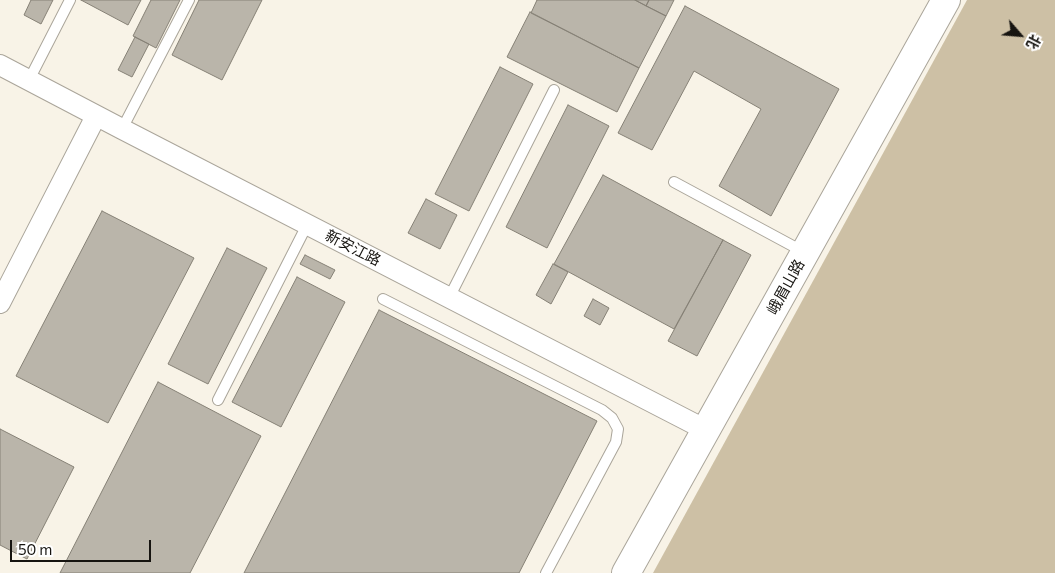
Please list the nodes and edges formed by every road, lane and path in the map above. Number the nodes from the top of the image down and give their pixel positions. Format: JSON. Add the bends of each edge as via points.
{"nodes":[{"id":1,"x":70,"y":0,"type":"edge"},
{"id":2,"x":189,"y":0,"type":"edge"},
{"id":3,"x":946,"y":0,"type":"edge"},
{"id":4,"x":0,"y":65,"type":"edge"},
{"id":5,"x":29,"y":80,"type":"junction"},
{"id":6,"x":554,"y":90,"type":"dead end"},
{"id":7,"x":96,"y":116,"type":"junction"},
{"id":8,"x":122,"y":130,"type":"junction"},
{"id":9,"x":674,"y":182,"type":"dead end"},
{"id":10,"x":307,"y":224,"type":"junction"},
{"id":11,"x":805,"y":253,"type":"junction"},
{"id":12,"x":449,"y":298,"type":"junction"},
{"id":13,"x":383,"y":299,"type":"dead end"},
{"id":14,"x":0,"y":303,"type":"edge"},
{"id":15,"x":218,"y":400,"type":"dead end"},
{"id":16,"x":706,"y":430,"type":"junction"},
{"id":17,"x":546,"y":573,"type":"edge"},
{"id":18,"x":626,"y":573,"type":"edge"}],
"edges":[{"from":1,"to":5,"type":"lane"},
{"from":2,"to":8,"type":"lane"},
{"from":3,"to":11,"type":"street","name":"峨眉山路"},
{"from":4,"to":5,"type":"street","name":"新安江路"},
{"from":5,"to":7,"type":"street","name":"新安江路"},
{"from":6,"to":12,"type":"lane"},
{"from":7,"to":8,"type":"street","name":"新安江路"},
{"from":7,"to":14,"type":"street"},
{"from":8,"to":10,"type":"street","name":"新安江路"},
{"from":9,"to":11,"type":"lane"},
{"from":10,"to":12,"type":"street","name":"新安江路"},
{"from":10,"to":15,"type":"lane"},
{"from":11,"to":16,"type":"street","name":"峨眉山路"},
{"from":12,"to":16,"type":"street","name":"新安江路"},
{"from":13,"to":17,"type":"lane","via":[[602,410],[618,428],[616,442]]},
{"from":16,"to":18,"type":"street","name":"峨眉山路"}]}
